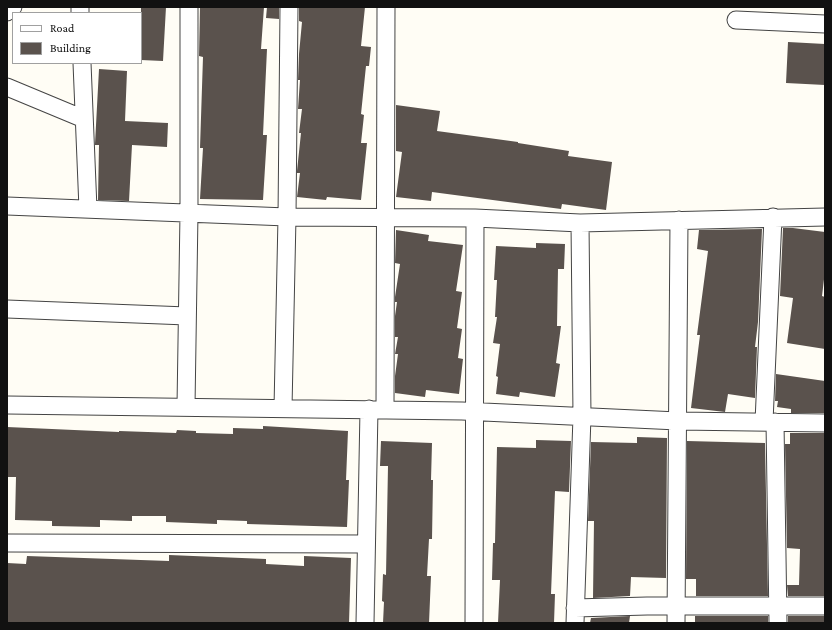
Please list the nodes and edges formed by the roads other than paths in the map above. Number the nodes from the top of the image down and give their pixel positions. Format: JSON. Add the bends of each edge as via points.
{"nodes":[{"id":1,"x":13,"y":7,"type":"edge"},
{"id":2,"x":189,"y":7,"type":"edge"},
{"id":3,"x":289,"y":7,"type":"edge"},
{"id":4,"x":386,"y":7,"type":"edge"},
{"id":5,"x":7,"y":12,"type":"edge"},
{"id":6,"x":736,"y":20,"type":"dead end"},
{"id":7,"x":825,"y":24,"type":"edge"},
{"id":8,"x":82,"y":64,"type":"edge"},
{"id":9,"x":7,"y":88,"type":"edge"},
{"id":10,"x":84,"y":120,"type":"junction"},
{"id":11,"x":7,"y":206,"type":"edge"},
{"id":12,"x":88,"y":210,"type":"junction"},
{"id":13,"x":189,"y":213,"type":"junction"},
{"id":14,"x":287,"y":217,"type":"junction"},
{"id":15,"x":387,"y":217,"type":"junction"},
{"id":16,"x":774,"y":217,"type":"junction"},
{"id":17,"x":825,"y":217,"type":"edge"},
{"id":18,"x":475,"y":218,"type":"junction"},
{"id":19,"x":680,"y":220,"type":"junction"},
{"id":20,"x":580,"y":223,"type":"junction"},
{"id":21,"x":7,"y":309,"type":"edge"},
{"id":22,"x":187,"y":316,"type":"junction"},
{"id":23,"x":7,"y":404,"type":"edge"},
{"id":24,"x":186,"y":406,"type":"junction"},
{"id":25,"x":283,"y":408,"type":"junction"},
{"id":26,"x":377,"y":409,"type":"junction"},
{"id":27,"x":475,"y":412,"type":"junction"},
{"id":28,"x":582,"y":416,"type":"junction"},
{"id":29,"x":678,"y":420,"type":"junction"},
{"id":30,"x":769,"y":422,"type":"junction"},
{"id":31,"x":825,"y":423,"type":"edge"},
{"id":32,"x":7,"y":543,"type":"edge"},
{"id":33,"x":366,"y":544,"type":"junction"},
{"id":34,"x":676,"y":606,"type":"junction"},
{"id":35,"x":778,"y":606,"type":"junction"},
{"id":36,"x":825,"y":606,"type":"edge"},
{"id":37,"x":575,"y":615,"type":"edge"},
{"id":38,"x":365,"y":623,"type":"edge"},
{"id":39,"x":474,"y":623,"type":"edge"},
{"id":40,"x":676,"y":623,"type":"edge"},
{"id":41,"x":778,"y":623,"type":"edge"}],
"edges":[{"from":1,"to":5,"type":"street"},
{"from":2,"to":13,"type":"street"},
{"from":3,"to":14,"type":"street"},
{"from":4,"to":15,"type":"street"},
{"from":6,"to":7,"type":"street"},
{"from":8,"to":10,"type":"street"},
{"from":9,"to":10,"type":"street"},
{"from":10,"to":12,"type":"street"},
{"from":11,"to":12,"type":"street"},
{"from":12,"to":13,"type":"street"},
{"from":13,"to":14,"type":"street"},
{"from":13,"to":22,"type":"street"},
{"from":14,"to":15,"type":"street"},
{"from":14,"to":25,"type":"street"},
{"from":15,"to":18,"type":"street"},
{"from":15,"to":26,"type":"street"},
{"from":16,"to":17,"type":"street"},
{"from":16,"to":19,"type":"street"},
{"from":16,"to":30,"type":"street"},
{"from":18,"to":20,"type":"street"},
{"from":18,"to":27,"type":"street"},
{"from":19,"to":20,"type":"street"},
{"from":19,"to":29,"type":"street"},
{"from":20,"to":28,"type":"street"},
{"from":21,"to":22,"type":"street"},
{"from":22,"to":24,"type":"street"},
{"from":23,"to":24,"type":"street"},
{"from":24,"to":25,"type":"street"},
{"from":25,"to":26,"type":"street"},
{"from":26,"to":27,"type":"street"},
{"from":26,"to":33,"type":"street"},
{"from":27,"to":28,"type":"street"},
{"from":27,"to":39,"type":"street"},
{"from":28,"to":29,"type":"street"},
{"from":28,"to":37,"type":"street"},
{"from":29,"to":30,"type":"street"},
{"from":29,"to":34,"type":"street"},
{"from":30,"to":31,"type":"street"},
{"from":30,"to":35,"type":"street"},
{"from":32,"to":33,"type":"street"},
{"from":33,"to":38,"type":"street"},
{"from":34,"to":35,"type":"street"},
{"from":34,"to":37,"type":"street"},
{"from":34,"to":40,"type":"street"},
{"from":35,"to":36,"type":"street"},
{"from":35,"to":41,"type":"street"}]}
